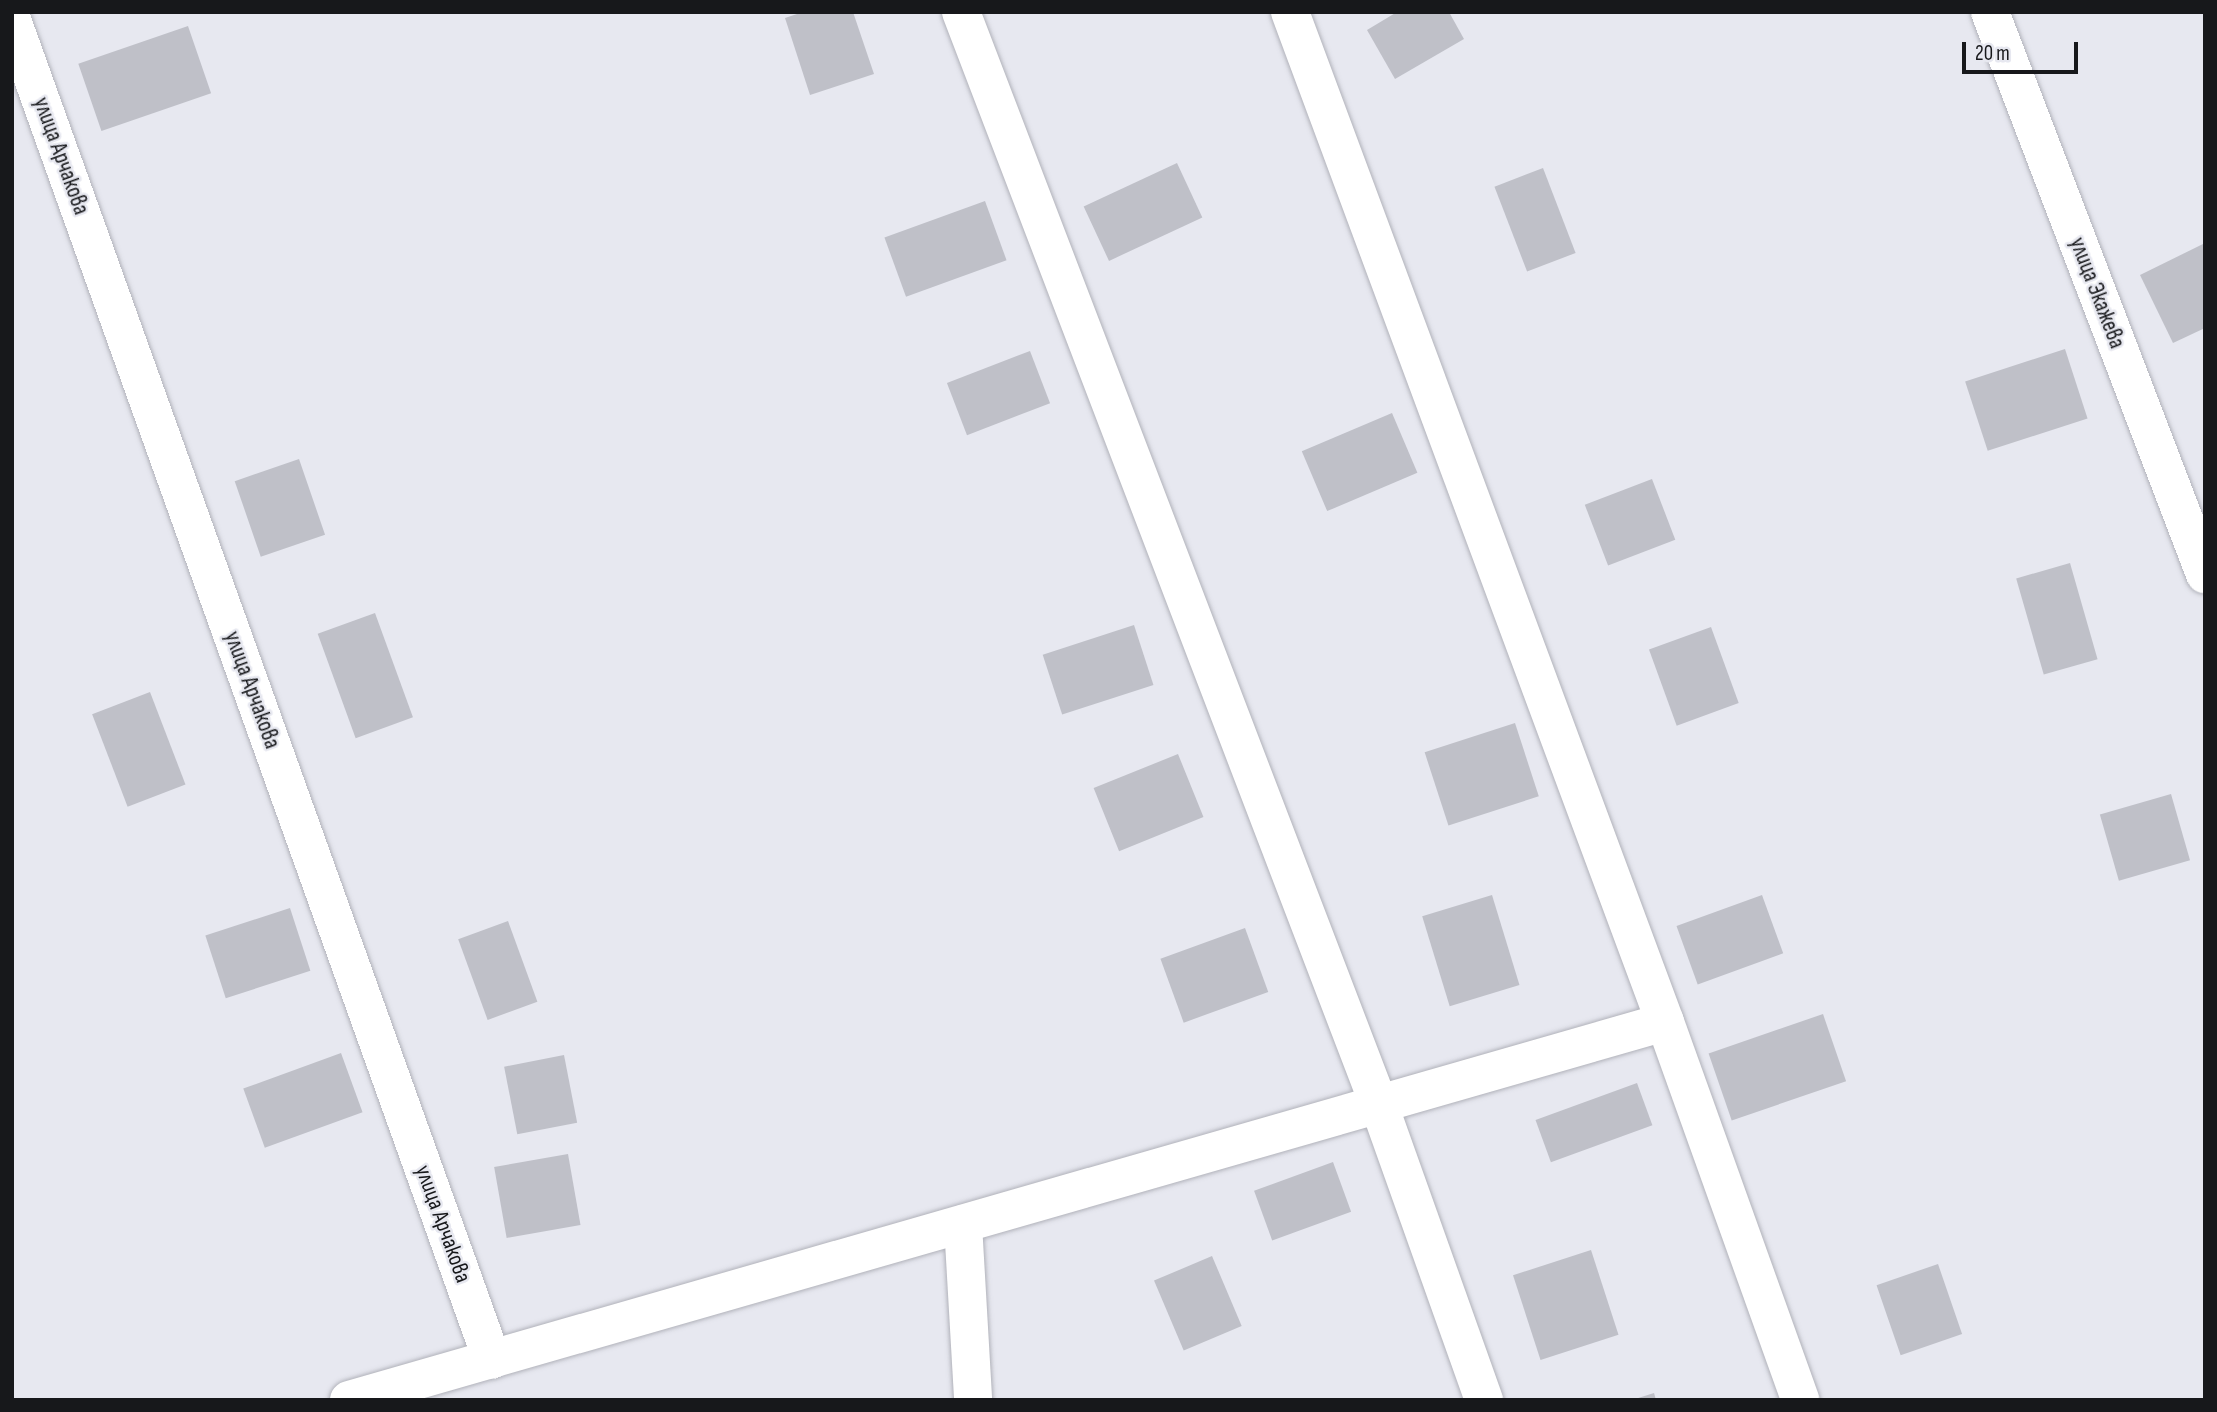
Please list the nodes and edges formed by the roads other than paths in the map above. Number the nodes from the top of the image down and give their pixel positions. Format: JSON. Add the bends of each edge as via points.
{"nodes":[{"id":1,"x":961,"y":12,"type":"edge"},
{"id":2,"x":1290,"y":12,"type":"edge"},
{"id":3,"x":1990,"y":12,"type":"edge"},
{"id":4,"x":12,"y":20,"type":"edge"},
{"id":5,"x":2205,"y":574,"type":"edge"},
{"id":6,"x":1665,"y":1022,"type":"junction"},
{"id":7,"x":1379,"y":1105,"type":"junction"},
{"id":8,"x":963,"y":1224,"type":"junction"},
{"id":9,"x":492,"y":1360,"type":"junction"},
{"id":10,"x":349,"y":1400,"type":"edge"},
{"id":11,"x":973,"y":1400,"type":"edge"},
{"id":12,"x":1483,"y":1400,"type":"edge"},
{"id":13,"x":1800,"y":1400,"type":"edge"}],
"edges":[{"from":1,"to":7,"type":"street"},
{"from":2,"to":6,"type":"street"},
{"from":3,"to":5,"type":"street","name":"улица Экажева"},
{"from":4,"to":9,"type":"street","name":"улица Арчакова"},
{"from":6,"to":7,"type":"street"},
{"from":6,"to":13,"type":"street"},
{"from":7,"to":8,"type":"street"},
{"from":7,"to":12,"type":"street"},
{"from":8,"to":9,"type":"street"},
{"from":8,"to":11,"type":"street"},
{"from":9,"to":10,"type":"street"}]}
